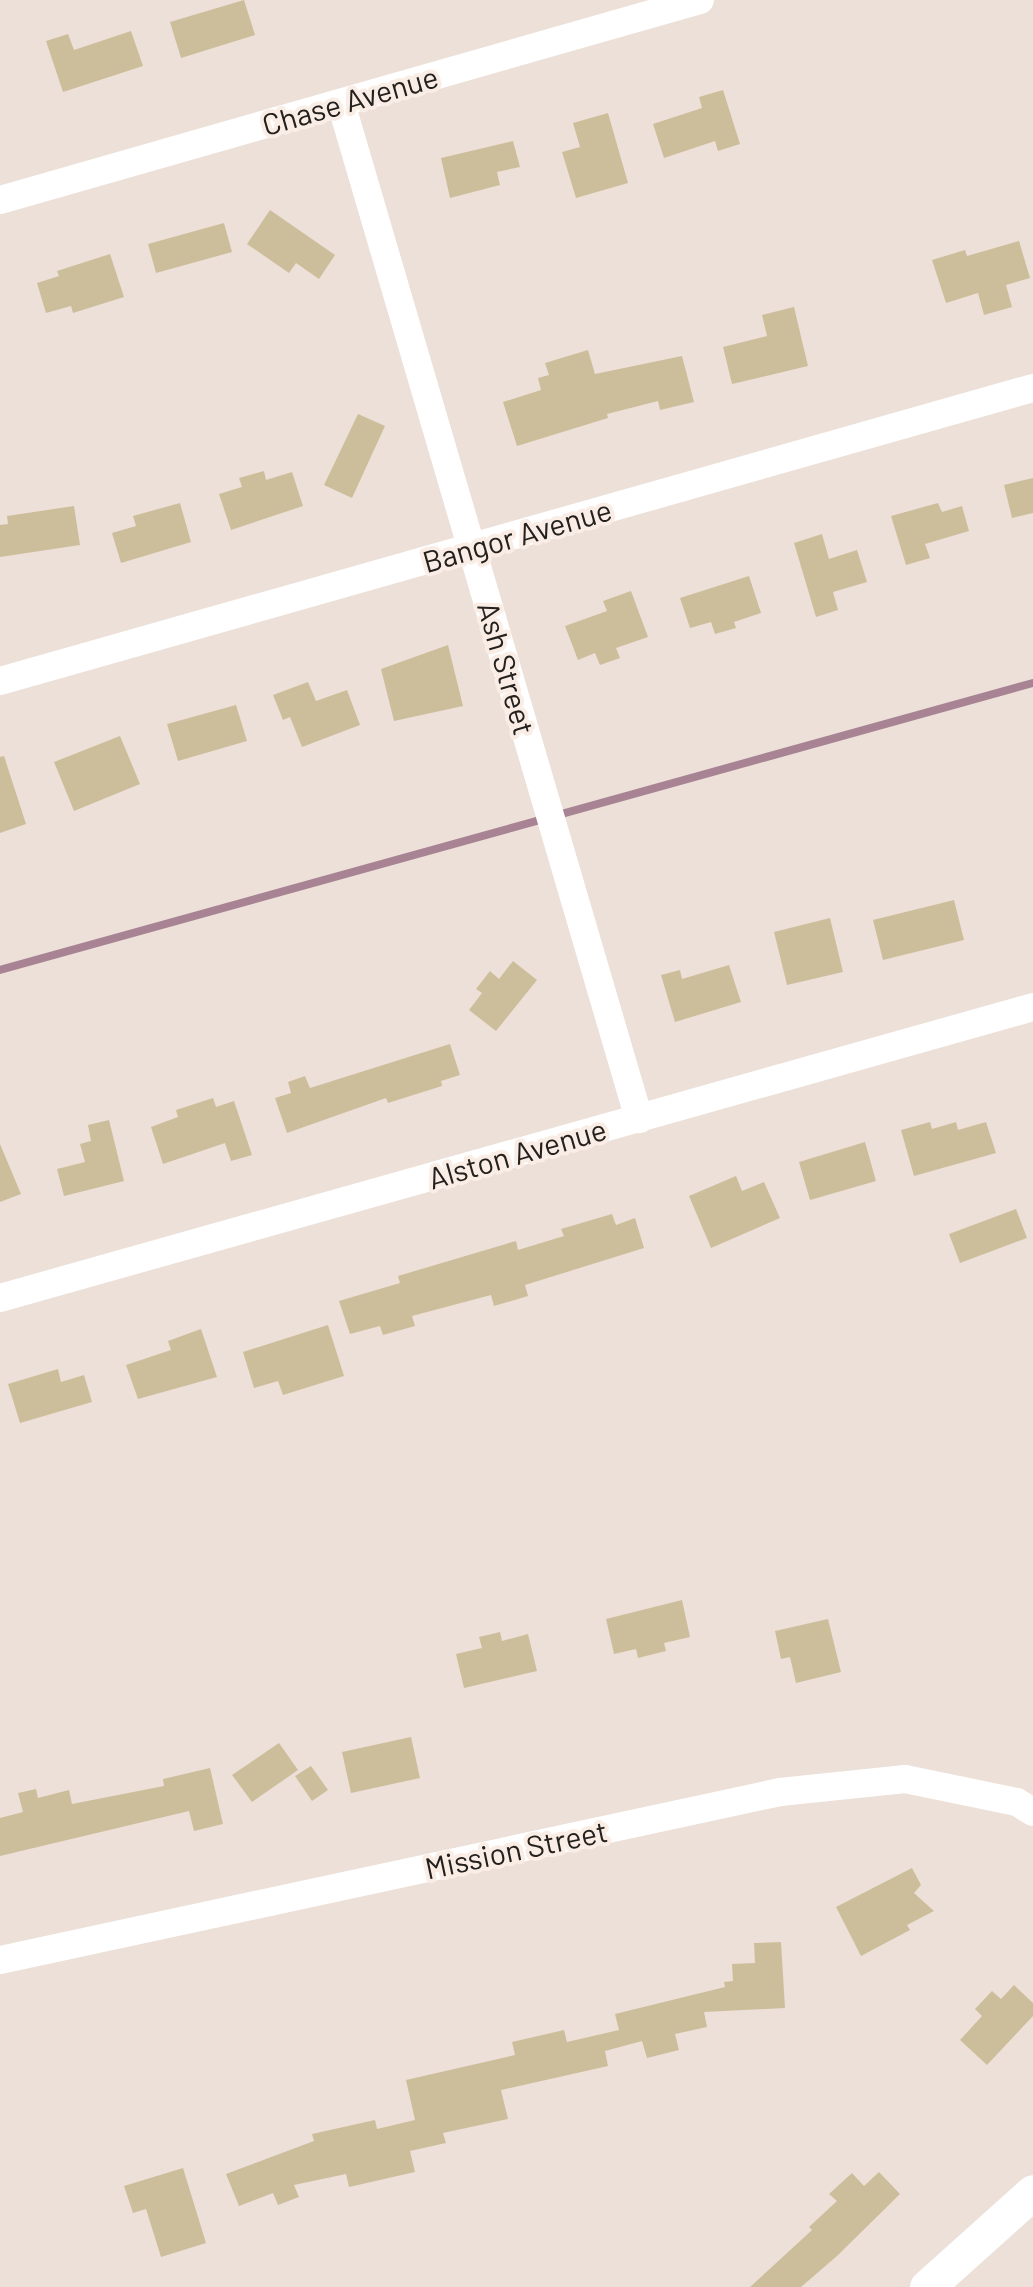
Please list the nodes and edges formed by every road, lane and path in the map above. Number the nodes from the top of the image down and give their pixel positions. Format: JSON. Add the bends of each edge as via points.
{"nodes":[{"id":1,"x":700,"y":0,"type":"edge"},
{"id":2,"x":341,"y":103,"type":"junction"},
{"id":3,"x":0,"y":200,"type":"edge"},
{"id":4,"x":1033,"y":388,"type":"edge"},
{"id":5,"x":472,"y":548,"type":"junction"},
{"id":6,"x":0,"y":681,"type":"edge"},
{"id":7,"x":1033,"y":1007,"type":"edge"},
{"id":8,"x":638,"y":1119,"type":"junction"},
{"id":9,"x":0,"y":1298,"type":"edge"},
{"id":10,"x":1033,"y":1812,"type":"edge"},
{"id":11,"x":0,"y":1960,"type":"edge"},
{"id":12,"x":1033,"y":2192,"type":"edge"},
{"id":13,"x":927,"y":2287,"type":"edge"}],
"edges":[{"from":1,"to":2,"type":"street","name":"Chase Avenue"},
{"from":2,"to":3,"type":"street","name":"Chase Avenue"},
{"from":2,"to":5,"type":"street","name":"Ash Street"},
{"from":4,"to":5,"type":"street","name":"Bangor Avenue"},
{"from":5,"to":6,"type":"street","name":"Bangor Avenue"},
{"from":5,"to":8,"type":"street","name":"Ash Street"},
{"from":7,"to":8,"type":"street","name":"Alston Avenue"},
{"from":8,"to":9,"type":"street","name":"Alston Avenue"},
{"from":10,"to":11,"type":"street","name":"Mission Street","via":[[1016,1802],[905,1779],[780,1792]]},
{"from":12,"to":13,"type":"street"}]}
